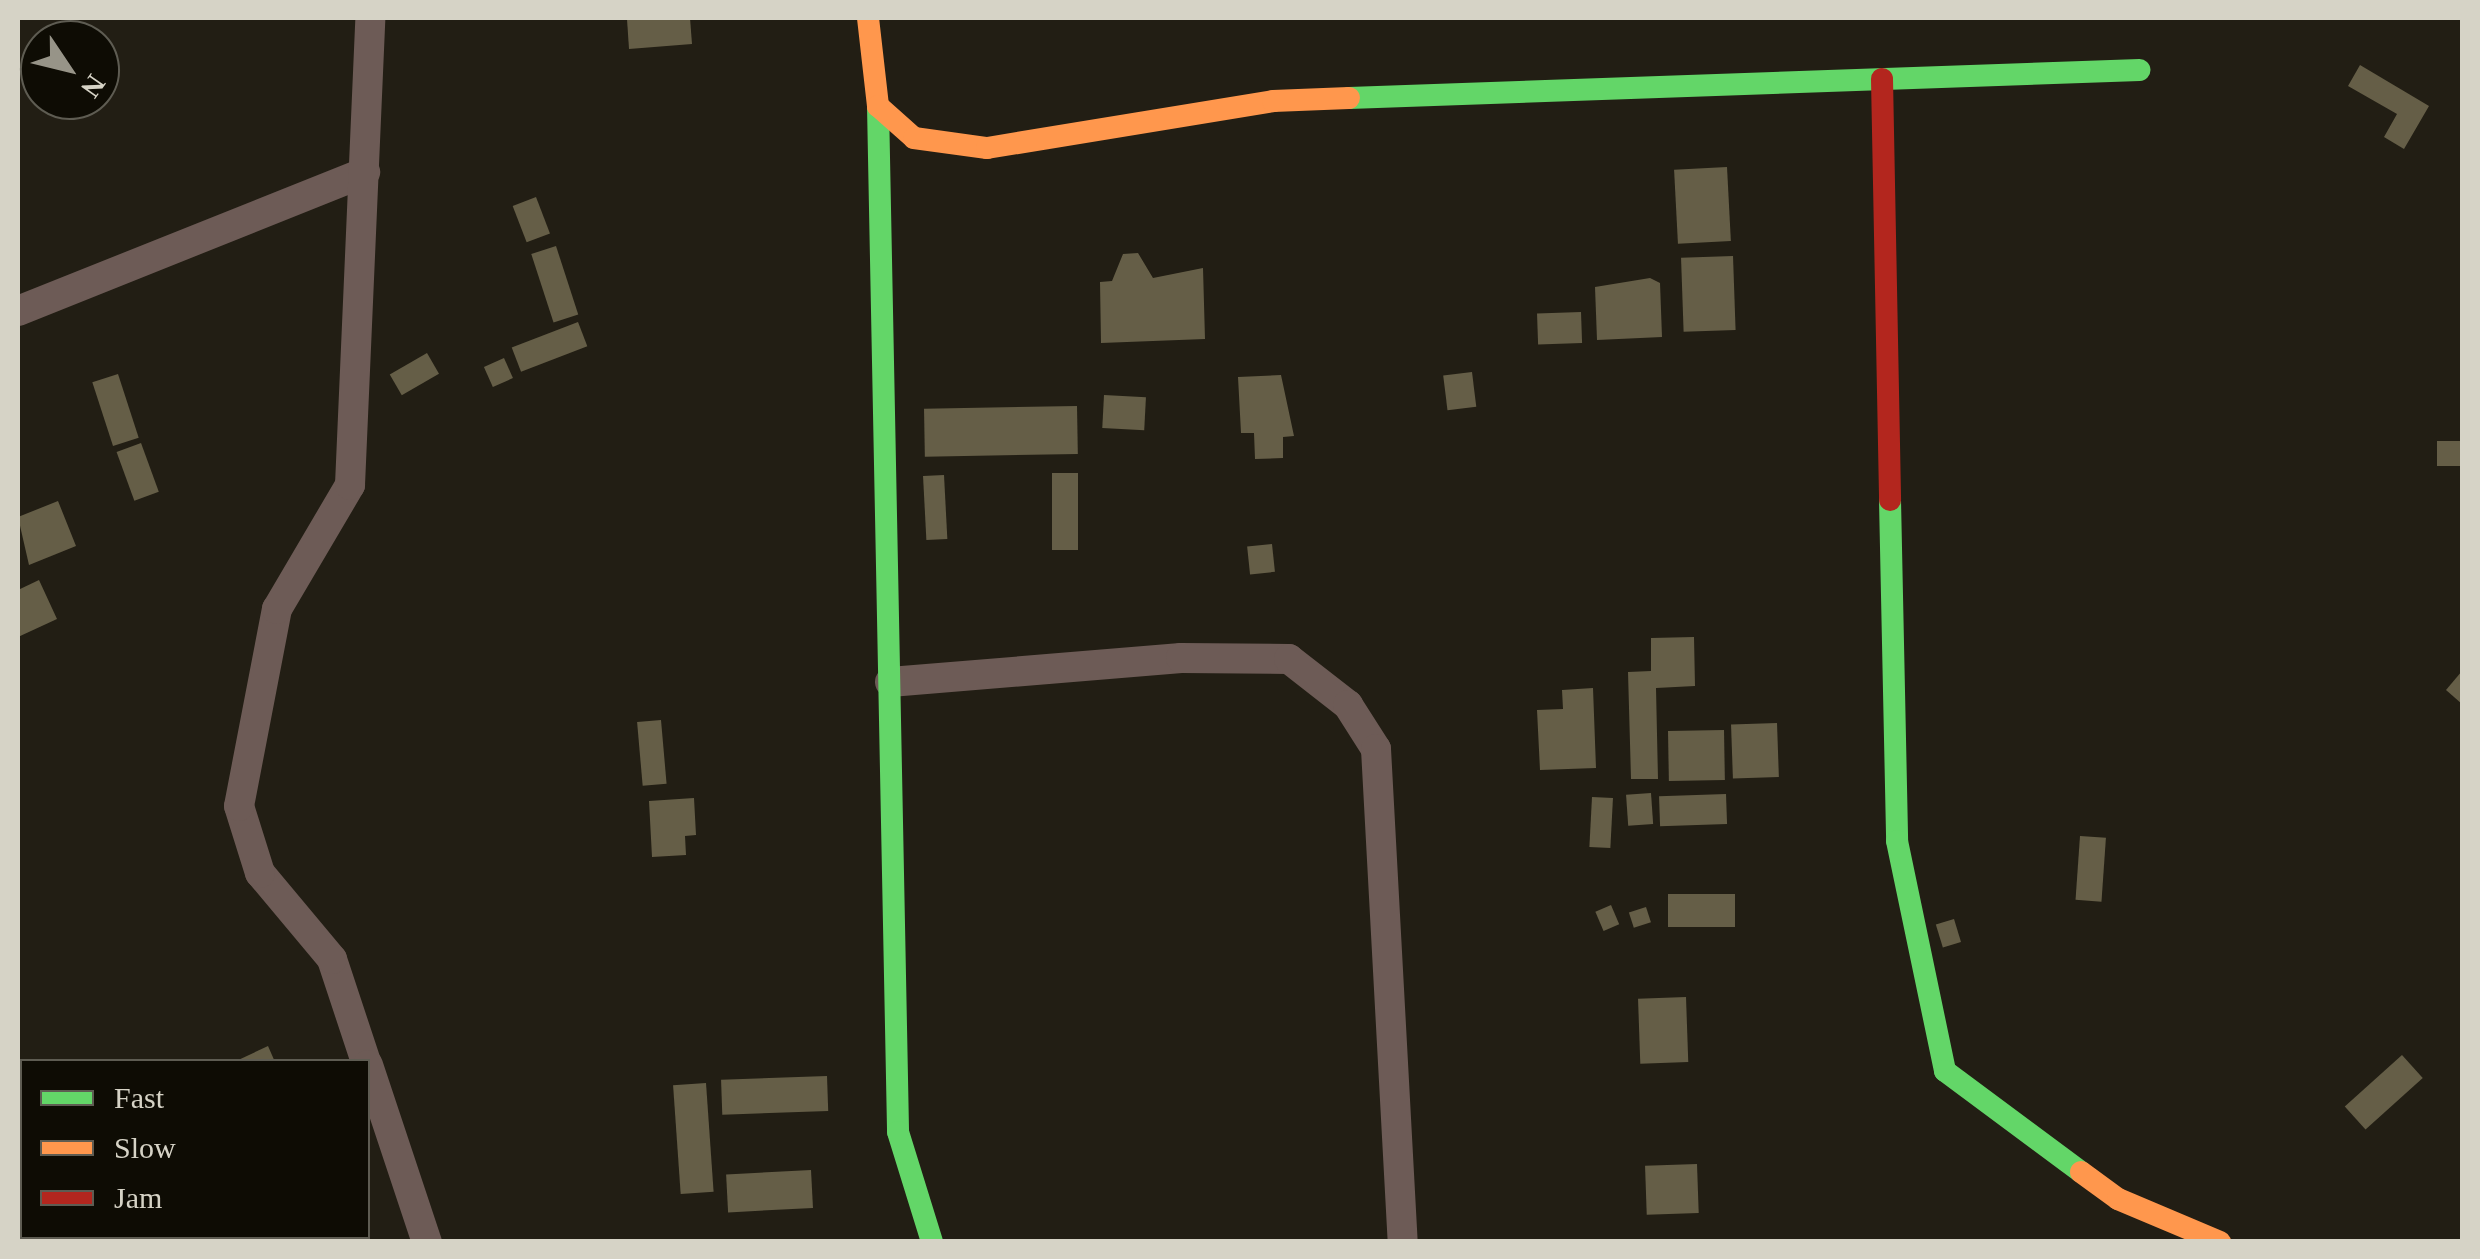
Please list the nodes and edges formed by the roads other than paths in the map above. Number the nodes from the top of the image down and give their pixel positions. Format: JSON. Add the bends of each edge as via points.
{"nodes":[{"id":1,"x":370,"y":18,"type":"edge"},
{"id":2,"x":868,"y":18,"type":"edge"},
{"id":3,"x":2140,"y":70,"type":"dead end"},
{"id":4,"x":1882,"y":79,"type":"junction"},
{"id":5,"x":878,"y":106,"type":"junction"},
{"id":6,"x":365,"y":172,"type":"junction"},
{"id":7,"x":18,"y":311,"type":"edge"},
{"id":8,"x":890,"y":682,"type":"junction"},
{"id":9,"x":366,"y":1059,"type":"edge"},
{"id":10,"x":370,"y":1072,"type":"edge"},
{"id":11,"x":426,"y":1242,"type":"edge"},
{"id":12,"x":932,"y":1242,"type":"edge"},
{"id":13,"x":1403,"y":1242,"type":"edge"},
{"id":14,"x":2220,"y":1242,"type":"edge"}],
"edges":[{"from":1,"to":6,"type":"street"},
{"from":2,"to":5,"type":"street"},
{"from":3,"to":4,"type":"street"},
{"from":4,"to":5,"type":"street","via":[[1273,100],[987,148],[914,138]]},
{"from":4,"to":14,"type":"street","via":[[1898,842],[1945,1070],[2118,1198]]},
{"from":5,"to":8,"type":"street"},
{"from":6,"to":7,"type":"street"},
{"from":6,"to":9,"type":"street","via":[[350,484],[277,609],[239,806],[260,873],[332,959]]},
{"from":8,"to":12,"type":"street","via":[[898,1132]]},
{"from":8,"to":13,"type":"street","via":[[1181,658],[1289,660],[1348,705],[1376,748]]},
{"from":10,"to":11,"type":"street"}]}
